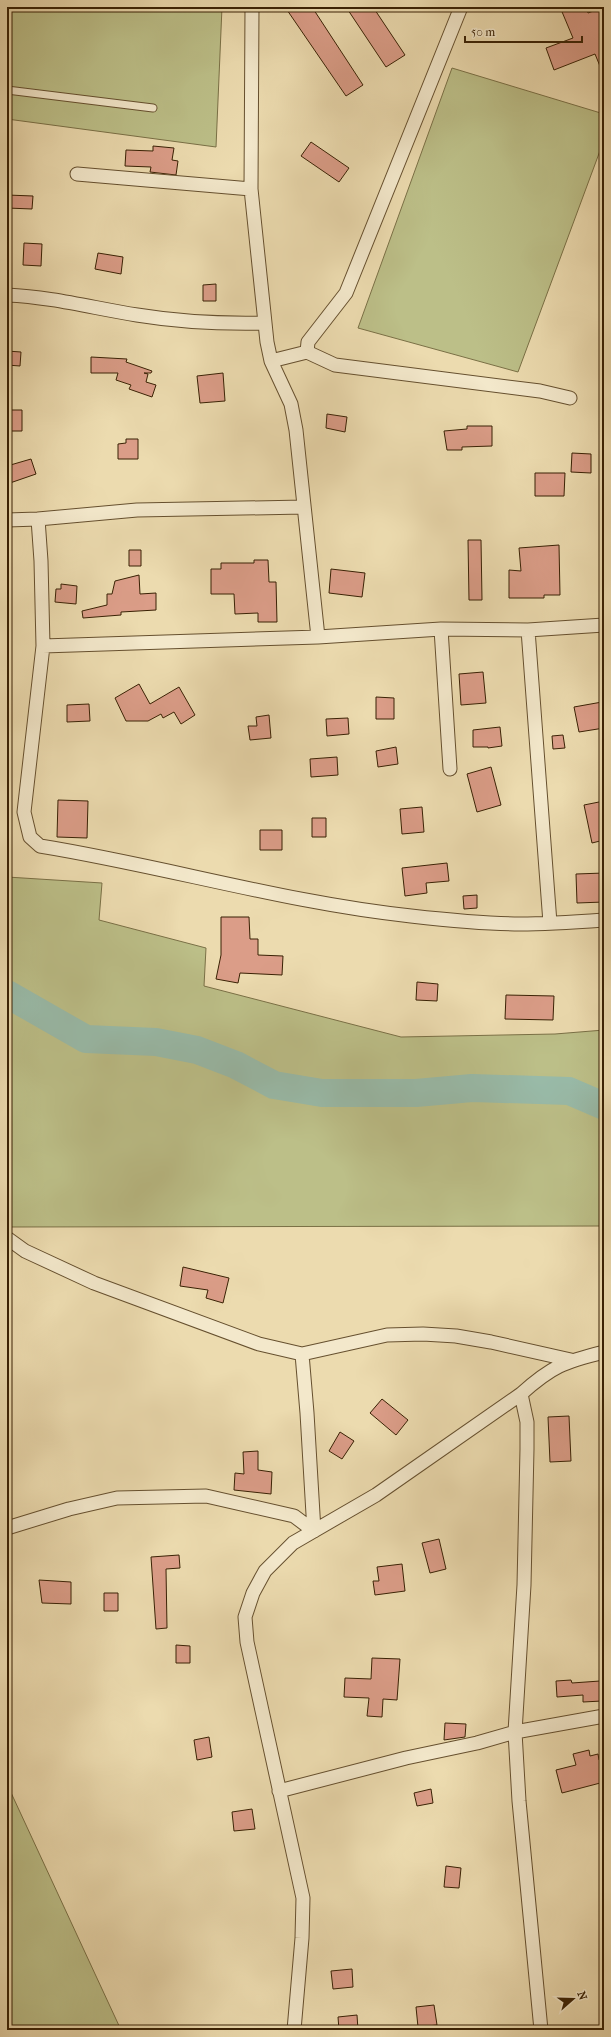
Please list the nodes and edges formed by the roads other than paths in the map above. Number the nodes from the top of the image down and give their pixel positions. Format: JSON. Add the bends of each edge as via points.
{"nodes":[{"id":1,"x":252,"y":7,"type":"edge"},
{"id":2,"x":461,"y":7,"type":"edge"},
{"id":3,"x":7,"y":90,"type":"edge"},
{"id":4,"x":153,"y":108,"type":"dead end"},
{"id":5,"x":77,"y":174,"type":"dead end"},
{"id":6,"x":251,"y":189,"type":"junction"},
{"id":7,"x":7,"y":295,"type":"edge"},
{"id":8,"x":265,"y":323,"type":"junction"},
{"id":9,"x":307,"y":352,"type":"junction"},
{"id":10,"x":271,"y":361,"type":"junction"},
{"id":11,"x":570,"y":398,"type":"dead end"},
{"id":12,"x":304,"y":507,"type":"junction"},
{"id":13,"x":38,"y":519,"type":"junction"},
{"id":14,"x":7,"y":520,"type":"edge"},
{"id":15,"x":604,"y":625,"type":"edge"},
{"id":16,"x":441,"y":628,"type":"junction"},
{"id":17,"x":528,"y":630,"type":"junction"},
{"id":18,"x":318,"y":637,"type":"junction"},
{"id":19,"x":43,"y":646,"type":"junction"},
{"id":20,"x":450,"y":769,"type":"dead end"},
{"id":21,"x":604,"y":920,"type":"edge"},
{"id":22,"x":550,"y":923,"type":"junction"},
{"id":23,"x":7,"y":1238,"type":"edge"},
{"id":24,"x":604,"y":1352,"type":"edge"},
{"id":25,"x":302,"y":1354,"type":"junction"},
{"id":26,"x":571,"y":1360,"type":"junction"},
{"id":27,"x":521,"y":1394,"type":"junction"},
{"id":28,"x":7,"y":1528,"type":"edge"},
{"id":29,"x":314,"y":1531,"type":"junction"},
{"id":30,"x":604,"y":1716,"type":"edge"},
{"id":31,"x":515,"y":1732,"type":"junction"},
{"id":32,"x":279,"y":1791,"type":"junction"},
{"id":33,"x":294,"y":2030,"type":"edge"},
{"id":34,"x":541,"y":2030,"type":"edge"}],
"edges":[{"from":1,"to":6,"type":"street"},
{"from":2,"to":9,"type":"street","via":[[346,293],[308,342]]},
{"from":3,"to":4,"type":"lane"},
{"from":5,"to":6,"type":"street"},
{"from":6,"to":8,"type":"street"},
{"from":7,"to":8,"type":"street","via":[[39,297],[183,321],[220,324]]},
{"from":8,"to":10,"type":"street"},
{"from":9,"to":10,"type":"street"},
{"from":9,"to":11,"type":"street","via":[[335,365],[540,391]]},
{"from":10,"to":12,"type":"street","via":[[291,404]]},
{"from":12,"to":13,"type":"street","via":[[137,510]]},
{"from":12,"to":18,"type":"street"},
{"from":13,"to":14,"type":"street"},
{"from":13,"to":19,"type":"street"},
{"from":15,"to":17,"type":"street"},
{"from":16,"to":17,"type":"street"},
{"from":16,"to":18,"type":"street"},
{"from":16,"to":20,"type":"street"},
{"from":17,"to":22,"type":"street"},
{"from":18,"to":19,"type":"street"},
{"from":19,"to":22,"type":"street","via":[[24,812],[30,837],[40,846],[351,908],[476,922]]},
{"from":21,"to":22,"type":"street"},
{"from":23,"to":25,"type":"street","via":[[25,1251],[94,1282],[259,1344]]},
{"from":24,"to":26,"type":"street"},
{"from":25,"to":26,"type":"street","via":[[365,1338],[423,1334],[491,1342]]},
{"from":25,"to":29,"type":"street"},
{"from":26,"to":27,"type":"street","via":[[542,1376]]},
{"from":27,"to":29,"type":"street","via":[[376,1495]]},
{"from":27,"to":31,"type":"street","via":[[527,1422],[528,1450],[524,1585]]},
{"from":28,"to":29,"type":"street","via":[[69,1509],[117,1498],[206,1496],[294,1516]]},
{"from":29,"to":32,"type":"street","via":[[293,1543],[265,1571],[253,1593],[246,1618],[246,1642]]},
{"from":30,"to":31,"type":"street"},
{"from":31,"to":32,"type":"street"},
{"from":31,"to":34,"type":"street","via":[[519,1801]]},
{"from":32,"to":33,"type":"street","via":[[303,1898]]}]}
